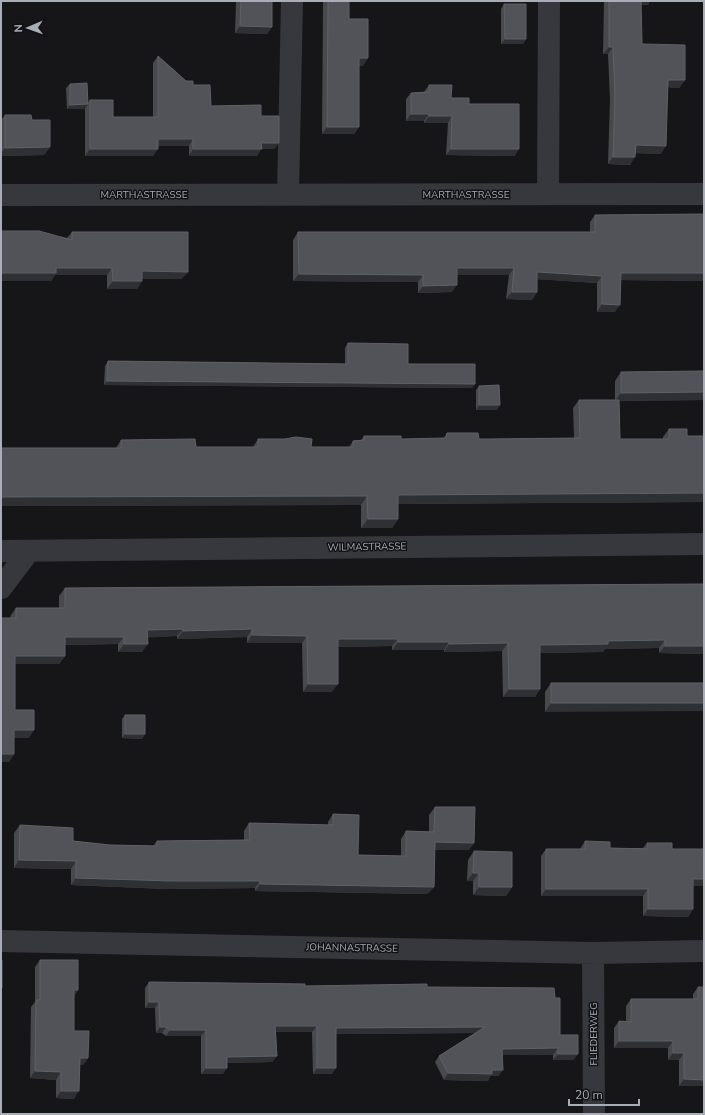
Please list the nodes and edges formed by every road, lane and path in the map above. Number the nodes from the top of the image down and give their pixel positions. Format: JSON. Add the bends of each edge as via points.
{"nodes":[{"id":1,"x":292,"y":1,"type":"edge"},
{"id":2,"x":549,"y":1,"type":"edge"},
{"id":3,"x":548,"y":194,"type":"junction"},
{"id":4,"x":704,"y":194,"type":"edge"},
{"id":5,"x":1,"y":195,"type":"edge"},
{"id":6,"x":288,"y":195,"type":"junction"},
{"id":7,"x":704,"y":544,"type":"edge"},
{"id":8,"x":1,"y":551,"type":"edge"},
{"id":9,"x":29,"y":551,"type":"junction"},
{"id":10,"x":1,"y":588,"type":"edge"},
{"id":11,"x":1,"y":941,"type":"edge"},
{"id":12,"x":704,"y":951,"type":"edge"},
{"id":13,"x":593,"y":953,"type":"junction"},
{"id":14,"x":594,"y":1114,"type":"edge"}],
"edges":[{"from":1,"to":6,"type":"street"},
{"from":2,"to":3,"type":"street"},
{"from":3,"to":4,"type":"street","name":"MARTHASTRASSE"},
{"from":3,"to":6,"type":"street","name":"MARTHASTRASSE"},
{"from":5,"to":6,"type":"street","name":"MARTHASTRASSE"},
{"from":7,"to":9,"type":"street","name":"WILMASTRASSE"},
{"from":8,"to":9,"type":"street","name":"WILMASTRASSE"},
{"from":9,"to":10,"type":"street"},
{"from":11,"to":13,"type":"street","name":"JOHANNASTRASSE"},
{"from":12,"to":13,"type":"street","name":"JOHANNASTRASSE"},
{"from":13,"to":14,"type":"street","name":"FLIEDERWEG"}]}
